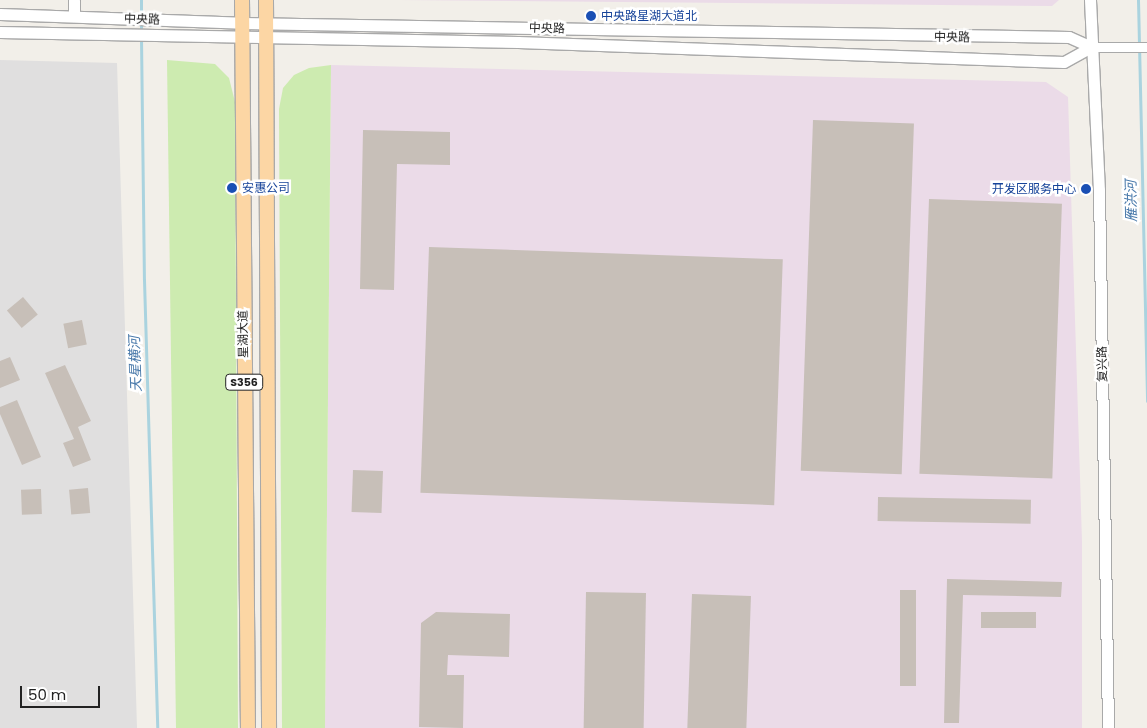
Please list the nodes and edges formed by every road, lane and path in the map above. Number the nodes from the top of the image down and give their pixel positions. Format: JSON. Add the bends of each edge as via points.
{"nodes":[{"id":1,"x":74,"y":0,"type":"edge"},
{"id":2,"x":242,"y":0,"type":"edge"},
{"id":3,"x":266,"y":0,"type":"edge"},
{"id":4,"x":1090,"y":0,"type":"edge"},
{"id":5,"x":0,"y":14,"type":"edge"},
{"id":6,"x":74,"y":16,"type":"junction"},
{"id":7,"x":266,"y":24,"type":"junction"},
{"id":8,"x":242,"y":30,"type":"junction"},
{"id":9,"x":0,"y":32,"type":"edge"},
{"id":10,"x":267,"y":38,"type":"junction"},
{"id":11,"x":1147,"y":47,"type":"edge"},
{"id":12,"x":1092,"y":48,"type":"junction"},
{"id":13,"x":248,"y":728,"type":"edge"},
{"id":14,"x":268,"y":728,"type":"edge"},
{"id":15,"x":1108,"y":728,"type":"edge"}],
"edges":[{"from":1,"to":6,"type":"street"},
{"from":2,"to":8,"type":"main road","name":"星湖大道"},
{"from":3,"to":7,"type":"main road","name":"星湖大道"},
{"from":4,"to":12,"type":"street","name":"复兴路"},
{"from":5,"to":6,"type":"street","name":"中央路"},
{"from":6,"to":8,"type":"street","name":"中央路","via":[[169,20]]},
{"from":7,"to":8,"type":"street","name":"中央路"},
{"from":7,"to":10,"type":"main road","name":"星湖大道"},
{"from":7,"to":12,"type":"street","name":"中央路","via":[[1069,37]]},
{"from":8,"to":9,"type":"street","name":"中央路","via":[[169,36]]},
{"from":8,"to":10,"type":"street","name":"中央路"},
{"from":8,"to":13,"type":"main road","name":"星湖大道","number":"S356"},
{"from":10,"to":12,"type":"street","name":"中央路","via":[[518,42],[1064,62]]},
{"from":10,"to":14,"type":"main road","name":"星湖大道","number":"S356"},
{"from":11,"to":12,"type":"street"},
{"from":12,"to":15,"type":"street","name":"复兴路","via":[[1099,190]]}]}
